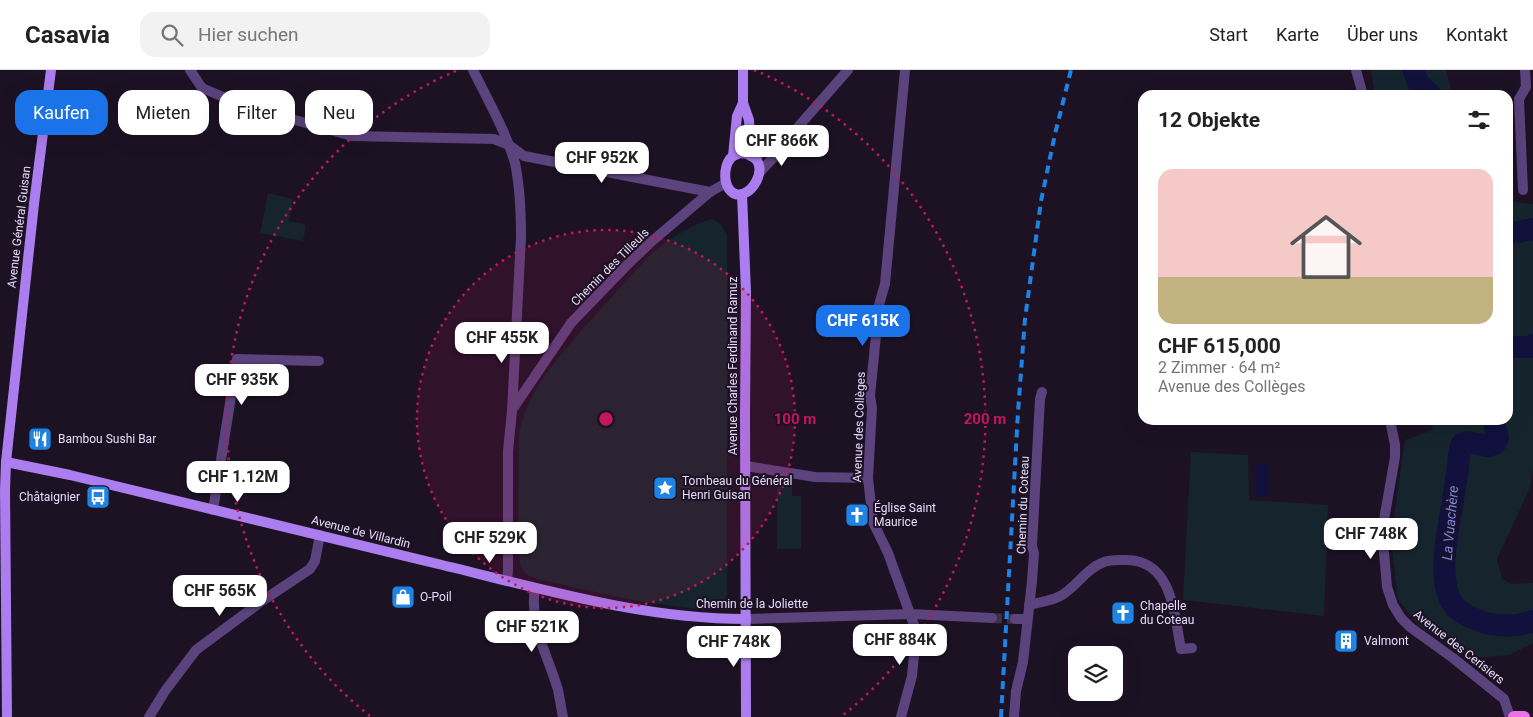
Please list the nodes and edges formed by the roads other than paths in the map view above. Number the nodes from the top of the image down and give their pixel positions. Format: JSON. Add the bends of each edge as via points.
{"nodes":[{"id":1,"x":51,"y":70,"type":"edge"},
{"id":2,"x":190,"y":70,"type":"edge"},
{"id":3,"x":473,"y":70,"type":"edge"},
{"id":4,"x":743,"y":70,"type":"edge"},
{"id":5,"x":848,"y":70,"type":"edge"},
{"id":6,"x":905,"y":70,"type":"edge"},
{"id":7,"x":1356,"y":70,"type":"edge"},
{"id":8,"x":1525,"y":70,"type":"edge"},
{"id":9,"x":1530,"y":87,"type":"edge"},
{"id":10,"x":1362,"y":90,"type":"edge"},
{"id":11,"x":743,"y":103,"type":"junction"},
{"id":12,"x":750,"y":131,"type":"junction"},
{"id":13,"x":784,"y":143,"type":"junction"},
{"id":14,"x":509,"y":145,"type":"junction"},
{"id":15,"x":734,"y":156,"type":"junction"},
{"id":16,"x":752,"y":156,"type":"junction"},
{"id":17,"x":758,"y":173,"type":"junction"},
{"id":18,"x":726,"y":183,"type":"junction"},
{"id":19,"x":1523,"y":190,"type":"dead end"},
{"id":20,"x":710,"y":192,"type":"junction"},
{"id":21,"x":742,"y":194,"type":"junction"},
{"id":22,"x":319,"y":361,"type":"dead end"},
{"id":23,"x":1042,"y":392,"type":"dead end"},
{"id":24,"x":512,"y":411,"type":"junction"},
{"id":25,"x":1391,"y":425,"type":"edge"},
{"id":26,"x":6,"y":462,"type":"junction"},
{"id":27,"x":746,"y":466,"type":"junction"},
{"id":28,"x":868,"y":478,"type":"junction"},
{"id":29,"x":214,"y":510,"type":"junction"},
{"id":30,"x":320,"y":535,"type":"junction"},
{"id":31,"x":507,"y":581,"type":"junction"},
{"id":32,"x":535,"y":588,"type":"junction"},
{"id":33,"x":1029,"y":605,"type":"junction"},
{"id":34,"x":911,"y":614,"type":"junction"},
{"id":35,"x":992,"y":618,"type":"tunnel mouth"},
{"id":36,"x":746,"y":619,"type":"junction"},
{"id":37,"x":1015,"y":619,"type":"tunnel mouth"},
{"id":38,"x":1028,"y":619,"type":"junction"},
{"id":39,"x":1192,"y":648,"type":"dead end"},
{"id":40,"x":7,"y":717,"type":"edge"},
{"id":41,"x":149,"y":717,"type":"edge"},
{"id":42,"x":563,"y":717,"type":"edge"},
{"id":43,"x":746,"y":717,"type":"edge"},
{"id":44,"x":901,"y":717,"type":"edge"},
{"id":45,"x":1014,"y":717,"type":"edge"},
{"id":46,"x":1510,"y":717,"type":"edge"},
{"id":47,"x":1514,"y":717,"type":"edge"},
{"id":48,"x":1524,"y":717,"type":"edge"}],
"edges":[{"from":1,"to":26,"type":"street","name":"Avenue Général Guisan"},
{"from":2,"to":14,"type":"street","via":[[202,88],[233,101],[352,136],[494,139]]},
{"from":3,"to":14,"type":"street"},
{"from":4,"to":11,"type":"street"},
{"from":5,"to":13,"type":"street"},
{"from":6,"to":28,"type":"street","name":"Avenue des Collèges","via":[[885,284],[870,396]]},
{"from":7,"to":10,"type":"street"},
{"from":8,"to":9,"type":"street"},
{"from":9,"to":19,"type":"street","via":[[1519,99]]},
{"from":11,"to":12,"type":"street"},
{"from":11,"to":15,"type":"street","via":[[737,116]]},
{"from":12,"to":13,"type":"street","via":[[755,138]]},
{"from":12,"to":16,"type":"street"},
{"from":13,"to":16,"type":"street"},
{"from":13,"to":17,"type":"street"},
{"from":14,"to":20,"type":"street","via":[[524,156]]},
{"from":14,"to":24,"type":"street","via":[[515,163],[521,237]]},
{"from":15,"to":16,"type":"street","via":[[740,153]]},
{"from":15,"to":18,"type":"street","via":[[727,165]]},
{"from":16,"to":17,"type":"street","via":[[759,164]]},
{"from":17,"to":21,"type":"street","via":[[754,187]]},
{"from":18,"to":20,"type":"street","name":"Chemin des Tilleuls"},
{"from":18,"to":21,"type":"street","via":[[735,194]]},
{"from":20,"to":24,"type":"street","name":"Chemin des Tilleuls","via":[[626,266],[571,323]]},
{"from":21,"to":27,"type":"street","name":"Avenue Charles Ferdinand Ramuz","via":[[746,292]]},
{"from":22,"to":29,"type":"street","via":[[237,359]]},
{"from":23,"to":33,"type":"street","name":"Chemin du Coteau"},
{"from":24,"to":31,"type":"street","via":[[508,451]]},
{"from":25,"to":46,"type":"street","name":"Avenue des Cerisiers","via":[[1395,457],[1383,531],[1387,587],[1393,605],[1410,627],[1504,699]]},
{"from":26,"to":29,"type":"street","name":"Avenue de Villardin"},
{"from":26,"to":40,"type":"street","name":"Avenue Général Guisan"},
{"from":27,"to":28,"type":"street","via":[[815,477]]},
{"from":27,"to":36,"type":"street","name":"Avenue Charles Ferdinand Ramuz"},
{"from":28,"to":34,"type":"street","name":"Avenue des Collèges","via":[[873,522]]},
{"from":29,"to":30,"type":"street","name":"Avenue de Villardin"},
{"from":30,"to":31,"type":"street","name":"Avenue de Villardin"},
{"from":30,"to":41,"type":"street","via":[[315,561],[310,569],[262,600],[196,650]]},
{"from":31,"to":32,"type":"street","name":"Avenue de Villardin"},
{"from":32,"to":36,"type":"street","name":"Chemin de la Joliette","via":[[658,612]]},
{"from":32,"to":42,"type":"street","via":[[533,614]]},
{"from":33,"to":38,"type":"street","name":"Chemin du Coteau"},
{"from":33,"to":39,"type":"street","via":[[1060,596],[1104,562],[1140,562],[1164,582],[1171,594],[1181,649]]},
{"from":34,"to":35,"type":"street"},
{"from":34,"to":36,"type":"street","name":"Chemin de la Joliette"},
{"from":34,"to":44,"type":"street","name":"Avenue des Collèges","via":[[915,644],[912,676]]},
{"from":36,"to":43,"type":"street","name":"Avenue Charles Ferdinand Ramuz"},
{"from":37,"to":38,"type":"street"},
{"from":38,"to":45,"type":"street","name":"Chemin du Coteau"},
{"from":47,"to":48,"type":"main road"}]}
